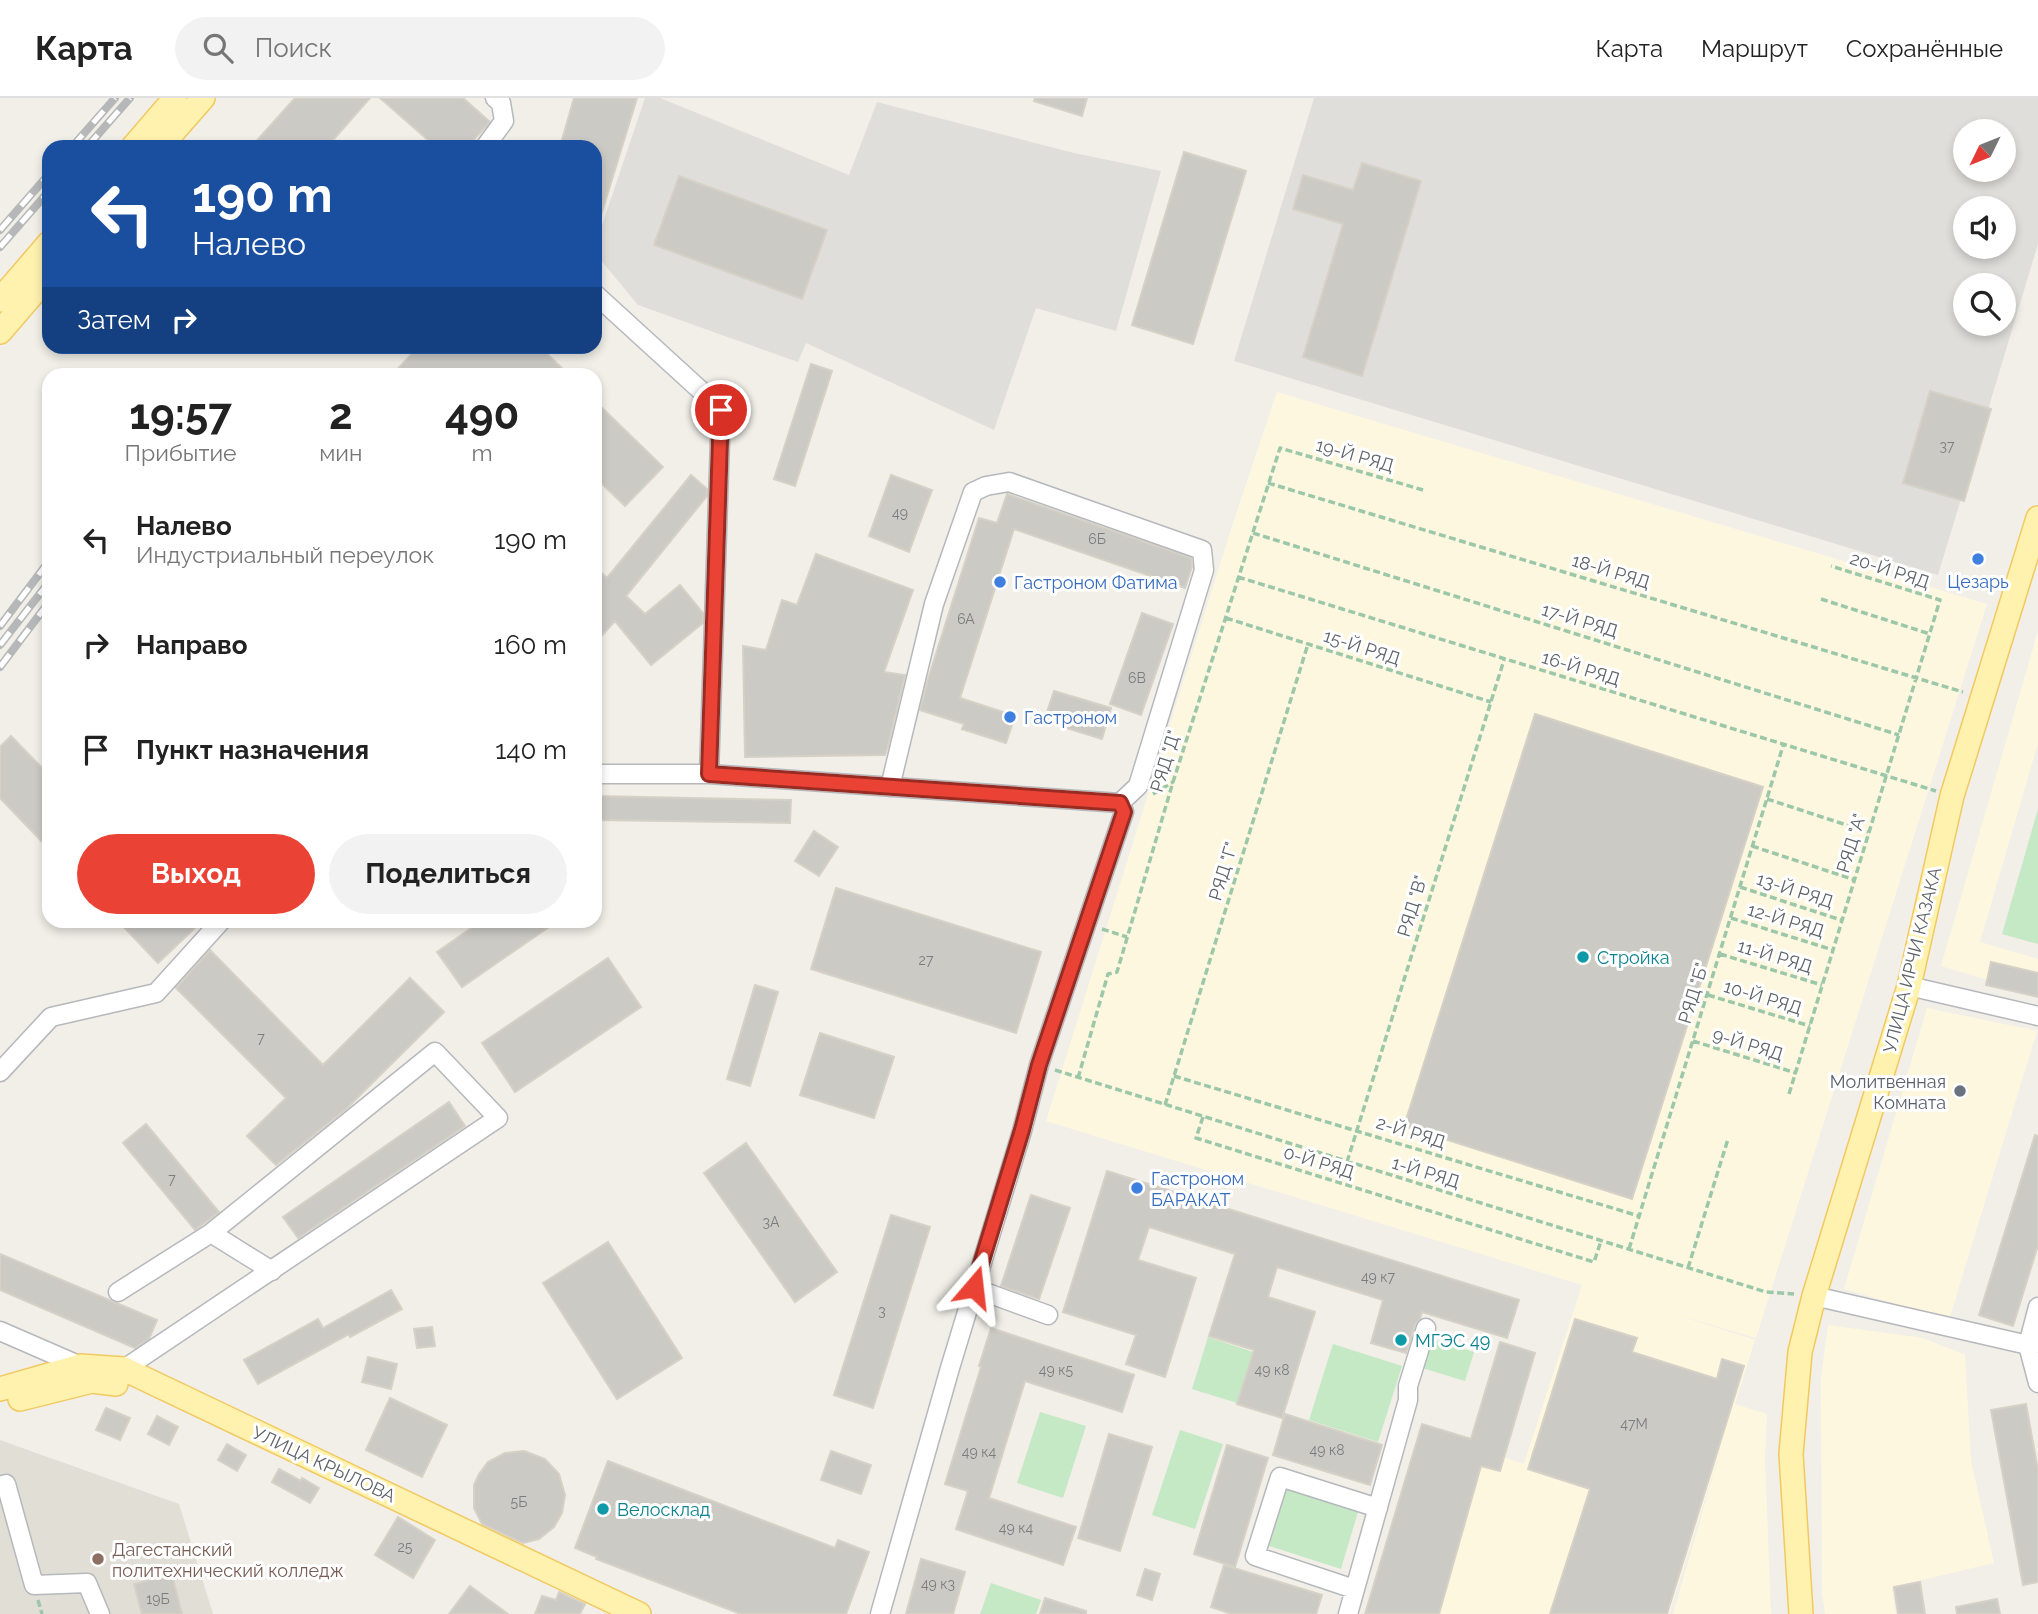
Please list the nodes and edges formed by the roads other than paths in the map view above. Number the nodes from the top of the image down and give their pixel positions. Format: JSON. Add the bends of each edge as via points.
{"nodes":[{"id":1,"x":175,"y":98,"type":"edge"},
{"id":2,"x":203,"y":98,"type":"edge"},
{"id":3,"x":495,"y":98,"type":"edge"},
{"id":4,"x":139,"y":140,"type":"edge"},
{"id":5,"x":166,"y":140,"type":"edge"},
{"id":6,"x":490,"y":140,"type":"edge"},
{"id":7,"x":42,"y":251,"type":"edge"},
{"id":8,"x":42,"y":283,"type":"edge"},
{"id":9,"x":0,"y":300,"type":"edge"},
{"id":10,"x":602,"y":300,"type":"edge"},
{"id":11,"x":0,"y":332,"type":"edge"},
{"id":12,"x":2038,"y":518,"type":"edge"},
{"id":13,"x":602,"y":774,"type":"edge"},
{"id":14,"x":709,"y":774,"type":"junction"},
{"id":15,"x":890,"y":787,"type":"junction"},
{"id":16,"x":1120,"y":803,"type":"junction"},
{"id":17,"x":215,"y":928,"type":"edge"},
{"id":18,"x":1909,"y":986,"type":"junction"},
{"id":19,"x":2038,"y":1016,"type":"edge"},
{"id":20,"x":0,"y":1072,"type":"edge"},
{"id":21,"x":211,"y":1233,"type":"junction"},
{"id":22,"x":272,"y":1271,"type":"junction"},
{"id":23,"x":974,"y":1287,"type":"junction"},
{"id":24,"x":118,"y":1292,"type":"dead end"},
{"id":25,"x":1814,"y":1296,"type":"junction"},
{"id":26,"x":2038,"y":1307,"type":"edge"},
{"id":27,"x":1048,"y":1315,"type":"dead end"},
{"id":28,"x":1426,"y":1328,"type":"dead end"},
{"id":29,"x":0,"y":1331,"type":"edge"},
{"id":30,"x":2033,"y":1344,"type":"edge"},
{"id":31,"x":80,"y":1366,"type":"junction"},
{"id":32,"x":119,"y":1377,"type":"junction"},
{"id":33,"x":2038,"y":1383,"type":"edge"},
{"id":34,"x":0,"y":1389,"type":"edge"},
{"id":35,"x":0,"y":1405,"type":"edge"},
{"id":36,"x":0,"y":1486,"type":"edge"},
{"id":37,"x":1378,"y":1508,"type":"junction"},
{"id":38,"x":1354,"y":1589,"type":"junction"},
{"id":39,"x":100,"y":1614,"type":"edge"},
{"id":40,"x":625,"y":1614,"type":"edge"},
{"id":41,"x":639,"y":1614,"type":"edge"},
{"id":42,"x":880,"y":1614,"type":"edge"},
{"id":43,"x":1348,"y":1614,"type":"edge"},
{"id":44,"x":1801,"y":1614,"type":"edge"}],
"edges":[{"from":1,"to":4,"type":"main road"},
{"from":2,"to":5,"type":"main road"},
{"from":3,"to":6,"type":"street","via":[[501,103],[504,121]]},
{"from":7,"to":9,"type":"main road"},
{"from":8,"to":11,"type":"main road"},
{"from":10,"to":14,"type":"street","via":[[721,410]]},
{"from":12,"to":18,"type":"main road","name":"УЛИЦА ИРЧИ КАЗАКА","via":[[1952,796]]},
{"from":13,"to":14,"type":"street"},
{"from":14,"to":15,"type":"street"},
{"from":15,"to":16,"type":"street"},
{"from":15,"to":16,"type":"street","via":[[934,604],[972,492],[1009,482],[1202,550],[1204,570],[1138,786]]},
{"from":16,"to":23,"type":"street","via":[[1124,812],[1039,1065]]},
{"from":17,"to":20,"type":"street","via":[[156,993],[51,1017]]},
{"from":18,"to":19,"type":"street"},
{"from":18,"to":25,"type":"main road","name":"УЛИЦА ИРЧИ КАЗАКА"},
{"from":21,"to":22,"type":"street"},
{"from":21,"to":22,"type":"street","via":[[435,1052],[498,1118]]},
{"from":21,"to":24,"type":"street"},
{"from":22,"to":32,"type":"street"},
{"from":23,"to":27,"type":"street"},
{"from":23,"to":42,"type":"street"},
{"from":25,"to":30,"type":"street"},
{"from":25,"to":44,"type":"main road","name":"УЛИЦА ИРЧИ КАЗАКА","via":[[1800,1352],[1791,1454]]},
{"from":26,"to":30,"type":"street"},
{"from":28,"to":37,"type":"street"},
{"from":29,"to":31,"type":"street"},
{"from":30,"to":33,"type":"street"},
{"from":31,"to":32,"type":"main road","name":"УЛИЦА КРЫЛОВА"},
{"from":31,"to":34,"type":"main road","name":"УЛИЦА КРЫЛОВА"},
{"from":32,"to":35,"type":"main road"},
{"from":32,"to":40,"type":"main road"},
{"from":32,"to":41,"type":"main road","name":"УЛИЦА КРЫЛОВА"},
{"from":36,"to":39,"type":"street","via":[[6,1484],[33,1585],[87,1583]]},
{"from":37,"to":38,"type":"street"},
{"from":37,"to":38,"type":"street","via":[[1280,1477],[1255,1556]]},
{"from":38,"to":43,"type":"street"}]}
